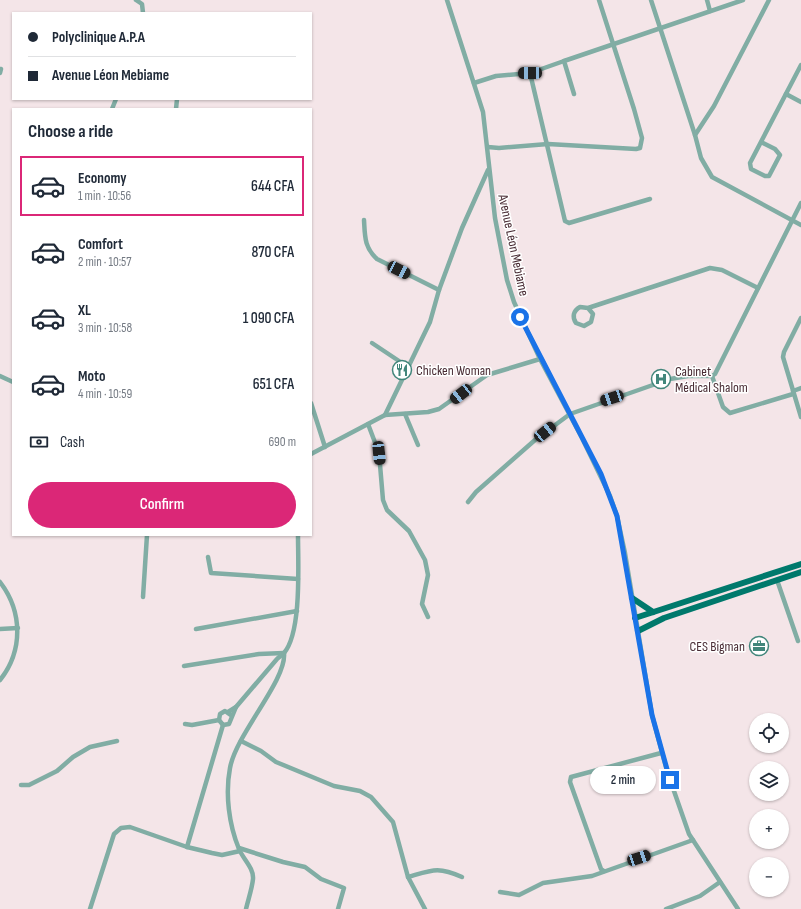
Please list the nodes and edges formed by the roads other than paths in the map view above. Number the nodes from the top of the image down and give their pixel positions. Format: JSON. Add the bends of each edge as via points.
{"nodes":[{"id":1,"x":136,"y":0,"type":"edge"},
{"id":2,"x":447,"y":0,"type":"edge"},
{"id":3,"x":599,"y":0,"type":"edge"},
{"id":4,"x":651,"y":0,"type":"edge"},
{"id":5,"x":706,"y":0,"type":"edge"},
{"id":6,"x":743,"y":0,"type":"edge"},
{"id":7,"x":770,"y":0,"type":"edge"},
{"id":8,"x":710,"y":11,"type":"junction"},
{"id":9,"x":143,"y":12,"type":"edge"},
{"id":10,"x":661,"y":28,"type":"junction"},
{"id":11,"x":612,"y":44,"type":"junction"},
{"id":12,"x":564,"y":61,"type":"junction"},
{"id":13,"x":801,"y":65,"type":"edge"},
{"id":14,"x":530,"y":73,"type":"junction"},
{"id":15,"x":474,"y":83,"type":"junction"},
{"id":16,"x":574,"y":94,"type":"dead end"},
{"id":17,"x":786,"y":94,"type":"junction"},
{"id":18,"x":801,"y":102,"type":"edge"},
{"id":19,"x":695,"y":134,"type":"junction"},
{"id":20,"x":761,"y":142,"type":"junction"},
{"id":21,"x":548,"y":144,"type":"junction"},
{"id":22,"x":488,"y":148,"type":"junction"},
{"id":23,"x":489,"y":168,"type":"junction"},
{"id":24,"x":650,"y":199,"type":"dead end"},
{"id":25,"x":801,"y":203,"type":"edge"},
{"id":26,"x":364,"y":220,"type":"dead end"},
{"id":27,"x":793,"y":220,"type":"junction"},
{"id":28,"x":801,"y":225,"type":"edge"},
{"id":29,"x":758,"y":288,"type":"junction"},
{"id":30,"x":439,"y":290,"type":"junction"},
{"id":31,"x":588,"y":308,"type":"junction"},
{"id":32,"x":801,"y":318,"type":"edge"},
{"id":33,"x":372,"y":342,"type":"dead end"},
{"id":34,"x":540,"y":358,"type":"junction"},
{"id":35,"x":408,"y":367,"type":"junction"},
{"id":36,"x":712,"y":376,"type":"junction"},
{"id":37,"x":0,"y":377,"type":"edge"},
{"id":38,"x":12,"y":382,"type":"edge"},
{"id":39,"x":801,"y":388,"type":"edge"},
{"id":40,"x":793,"y":392,"type":"junction"},
{"id":41,"x":312,"y":405,"type":"edge"},
{"id":42,"x":405,"y":414,"type":"junction"},
{"id":43,"x":570,"y":414,"type":"junction"},
{"id":44,"x":385,"y":415,"type":"junction"},
{"id":45,"x":801,"y":417,"type":"edge"},
{"id":46,"x":368,"y":424,"type":"junction"},
{"id":47,"x":418,"y":445,"type":"dead end"},
{"id":48,"x":324,"y":447,"type":"junction"},
{"id":49,"x":312,"y":453,"type":"edge"},
{"id":50,"x":468,"y":502,"type":"dead end"},
{"id":51,"x":146,"y":536,"type":"edge"},
{"id":52,"x":298,"y":536,"type":"edge"},
{"id":53,"x":208,"y":557,"type":"dead end"},
{"id":54,"x":801,"y":564,"type":"edge"},
{"id":55,"x":801,"y":572,"type":"edge"},
{"id":56,"x":298,"y":579,"type":"junction"},
{"id":57,"x":778,"y":580,"type":"junction"},
{"id":58,"x":0,"y":582,"type":"edge"},
{"id":59,"x":143,"y":597,"type":"dead end"},
{"id":60,"x":632,"y":598,"type":"junction"},
{"id":61,"x":297,"y":611,"type":"junction"},
{"id":62,"x":653,"y":612,"type":"junction"},
{"id":63,"x":428,"y":617,"type":"dead end"},
{"id":64,"x":636,"y":618,"type":"junction"},
{"id":65,"x":18,"y":628,"type":"junction"},
{"id":66,"x":0,"y":629,"type":"edge"},
{"id":67,"x":196,"y":629,"type":"dead end"},
{"id":68,"x":638,"y":631,"type":"junction"},
{"id":69,"x":798,"y":640,"type":"dead end"},
{"id":70,"x":284,"y":653,"type":"junction"},
{"id":71,"x":184,"y":666,"type":"dead end"},
{"id":72,"x":0,"y":680,"type":"edge"},
{"id":73,"x":236,"y":707,"type":"junction"},
{"id":74,"x":228,"y":712,"type":"junction"},
{"id":75,"x":232,"y":716,"type":"junction"},
{"id":76,"x":219,"y":720,"type":"junction"},
{"id":77,"x":186,"y":724,"type":"dead end"},
{"id":78,"x":223,"y":725,"type":"junction"},
{"id":79,"x":117,"y":741,"type":"dead end"},
{"id":80,"x":241,"y":741,"type":"junction"},
{"id":81,"x":662,"y":753,"type":"junction"},
{"id":82,"x":21,"y":785,"type":"dead end"},
{"id":83,"x":693,"y":840,"type":"junction"},
{"id":84,"x":187,"y":847,"type":"junction"},
{"id":85,"x":239,"y":850,"type":"junction"},
{"id":86,"x":604,"y":871,"type":"junction"},
{"id":87,"x":462,"y":876,"type":"dead end"},
{"id":88,"x":408,"y":877,"type":"junction"},
{"id":89,"x":720,"y":882,"type":"junction"},
{"id":90,"x":500,"y":892,"type":"dead end"},
{"id":91,"x":90,"y":909,"type":"edge"},
{"id":92,"x":246,"y":909,"type":"edge"},
{"id":93,"x":338,"y":909,"type":"edge"},
{"id":94,"x":425,"y":909,"type":"edge"},
{"id":95,"x":666,"y":909,"type":"edge"},
{"id":96,"x":738,"y":909,"type":"edge"}],
"edges":[{"from":1,"to":9,"type":"street","via":[[142,4]]},
{"from":2,"to":15,"type":"street","name":"Avenue Léon Mebiame"},
{"from":3,"to":11,"type":"street"},
{"from":4,"to":10,"type":"street"},
{"from":5,"to":8,"type":"street"},
{"from":6,"to":8,"type":"street"},
{"from":7,"to":19,"type":"street","via":[[714,106]]},
{"from":8,"to":10,"type":"street"},
{"from":10,"to":11,"type":"street"},
{"from":10,"to":19,"type":"street"},
{"from":11,"to":12,"type":"street"},
{"from":11,"to":21,"type":"street","via":[[642,138],[640,148],[636,150]]},
{"from":12,"to":14,"type":"street"},
{"from":12,"to":16,"type":"street"},
{"from":13,"to":17,"type":"street"},
{"from":14,"to":15,"type":"street","via":[[496,76]]},
{"from":14,"to":21,"type":"street"},
{"from":15,"to":22,"type":"street","name":"Avenue Léon Mebiame","via":[[483,112]]},
{"from":17,"to":18,"type":"street"},
{"from":17,"to":20,"type":"street"},
{"from":19,"to":27,"type":"street","via":[[701,158],[712,177]]},
{"from":20,"to":20,"type":"street","via":[[750,166],[754,171],[769,176],[780,155],[775,149]]},
{"from":21,"to":22,"type":"street"},
{"from":21,"to":24,"type":"street","via":[[566,222]]},
{"from":22,"to":23,"type":"street","name":"Avenue Léon Mebiame"},
{"from":23,"to":30,"type":"street","via":[[467,215]]},
{"from":23,"to":34,"type":"street","name":"Avenue Léon Mebiame","via":[[495,218],[509,287]]},
{"from":25,"to":27,"type":"street"},
{"from":26,"to":30,"type":"street","via":[[366,244],[374,256]]},
{"from":27,"to":28,"type":"street"},
{"from":27,"to":29,"type":"street"},
{"from":29,"to":31,"type":"street","via":[[722,270],[710,268]]},
{"from":29,"to":36,"type":"street"},
{"from":30,"to":35,"type":"street","via":[[430,322]]},
{"from":31,"to":31,"type":"street","via":[[580,307],[574,312],[576,323],[584,326],[591,322],[593,314]]},
{"from":32,"to":40,"type":"street","via":[[784,352],[784,362]]},
{"from":33,"to":35,"type":"street"},
{"from":34,"to":42,"type":"street","via":[[488,375],[439,409]]},
{"from":34,"to":43,"type":"street","name":"Avenue Léon Mebiame"},
{"from":35,"to":44,"type":"street"},
{"from":36,"to":40,"type":"street","via":[[723,407],[730,413]]},
{"from":36,"to":43,"type":"street","via":[[683,376],[670,379]]},
{"from":37,"to":38,"type":"street"},
{"from":39,"to":40,"type":"street"},
{"from":40,"to":45,"type":"street"},
{"from":41,"to":48,"type":"street"},
{"from":42,"to":44,"type":"street"},
{"from":42,"to":47,"type":"street"},
{"from":43,"to":50,"type":"street","via":[[535,440]]},
{"from":43,"to":60,"type":"street","name":"Avenue Léon Mebiame","via":[[601,474],[613,505],[625,553]]},
{"from":44,"to":46,"type":"street"},
{"from":46,"to":48,"type":"street"},
{"from":46,"to":63,"type":"street","via":[[379,453],[382,500],[387,510],[409,531],[425,560],[428,575],[422,604]]},
{"from":48,"to":49,"type":"street"},
{"from":51,"to":59,"type":"street"},
{"from":52,"to":56,"type":"street"},
{"from":53,"to":56,"type":"street","via":[[211,573]]},
{"from":54,"to":62,"type":"main road"},
{"from":55,"to":57,"type":"main road"},
{"from":56,"to":61,"type":"street"},
{"from":57,"to":68,"type":"main road","via":[[664,618]]},
{"from":57,"to":69,"type":"street"},
{"from":58,"to":65,"type":"street","via":[[14,607]]},
{"from":60,"to":62,"type":"main road"},
{"from":60,"to":64,"type":"street","name":"Avenue Léon Mebiame"},
{"from":61,"to":67,"type":"street"},
{"from":61,"to":70,"type":"street"},
{"from":62,"to":64,"type":"main road"},
{"from":64,"to":68,"type":"street","name":"Avenue Léon Mebiame"},
{"from":65,"to":66,"type":"street"},
{"from":65,"to":72,"type":"street","via":[[13,658]]},
{"from":68,"to":81,"type":"street","name":"Avenue Léon Mebiame","via":[[652,715]]},
{"from":70,"to":71,"type":"street","via":[[259,654]]},
{"from":70,"to":73,"type":"street"},
{"from":70,"to":80,"type":"street","via":[[285,661],[280,673]]},
{"from":73,"to":74,"type":"street"},
{"from":73,"to":75,"type":"street"},
{"from":74,"to":75,"type":"street"},
{"from":74,"to":76,"type":"street","via":[[222,712]]},
{"from":75,"to":78,"type":"street","via":[[229,724]]},
{"from":76,"to":77,"type":"street"},
{"from":76,"to":78,"type":"street"},
{"from":78,"to":84,"type":"street"},
{"from":79,"to":82,"type":"street","via":[[90,747],[73,757],[58,771],[29,785]]},
{"from":80,"to":85,"type":"street","via":[[230,767],[229,780],[232,827]]},
{"from":80,"to":88,"type":"street","via":[[276,762],[334,786],[360,791],[371,797],[393,822]]},
{"from":81,"to":83,"type":"street","name":"Avenue Léon Mebiame"},
{"from":81,"to":86,"type":"street","via":[[571,777],[570,782],[586,829]]},
{"from":83,"to":86,"type":"street"},
{"from":83,"to":89,"type":"street","name":"Avenue Léon Mebiame"},
{"from":84,"to":85,"type":"street","via":[[222,855]]},
{"from":84,"to":91,"type":"street","via":[[126,826],[118,830],[114,834]]},
{"from":85,"to":92,"type":"street","via":[[252,870],[253,879]]},
{"from":85,"to":93,"type":"street","via":[[305,867],[322,879],[344,888]]},
{"from":86,"to":90,"type":"street","via":[[577,879],[543,883],[519,894]]},
{"from":87,"to":88,"type":"street","via":[[445,870],[430,870]]},
{"from":88,"to":94,"type":"street"},
{"from":89,"to":95,"type":"street","via":[[700,896]]},
{"from":89,"to":96,"type":"street","name":"Avenue Léon Mebiame"}]}
